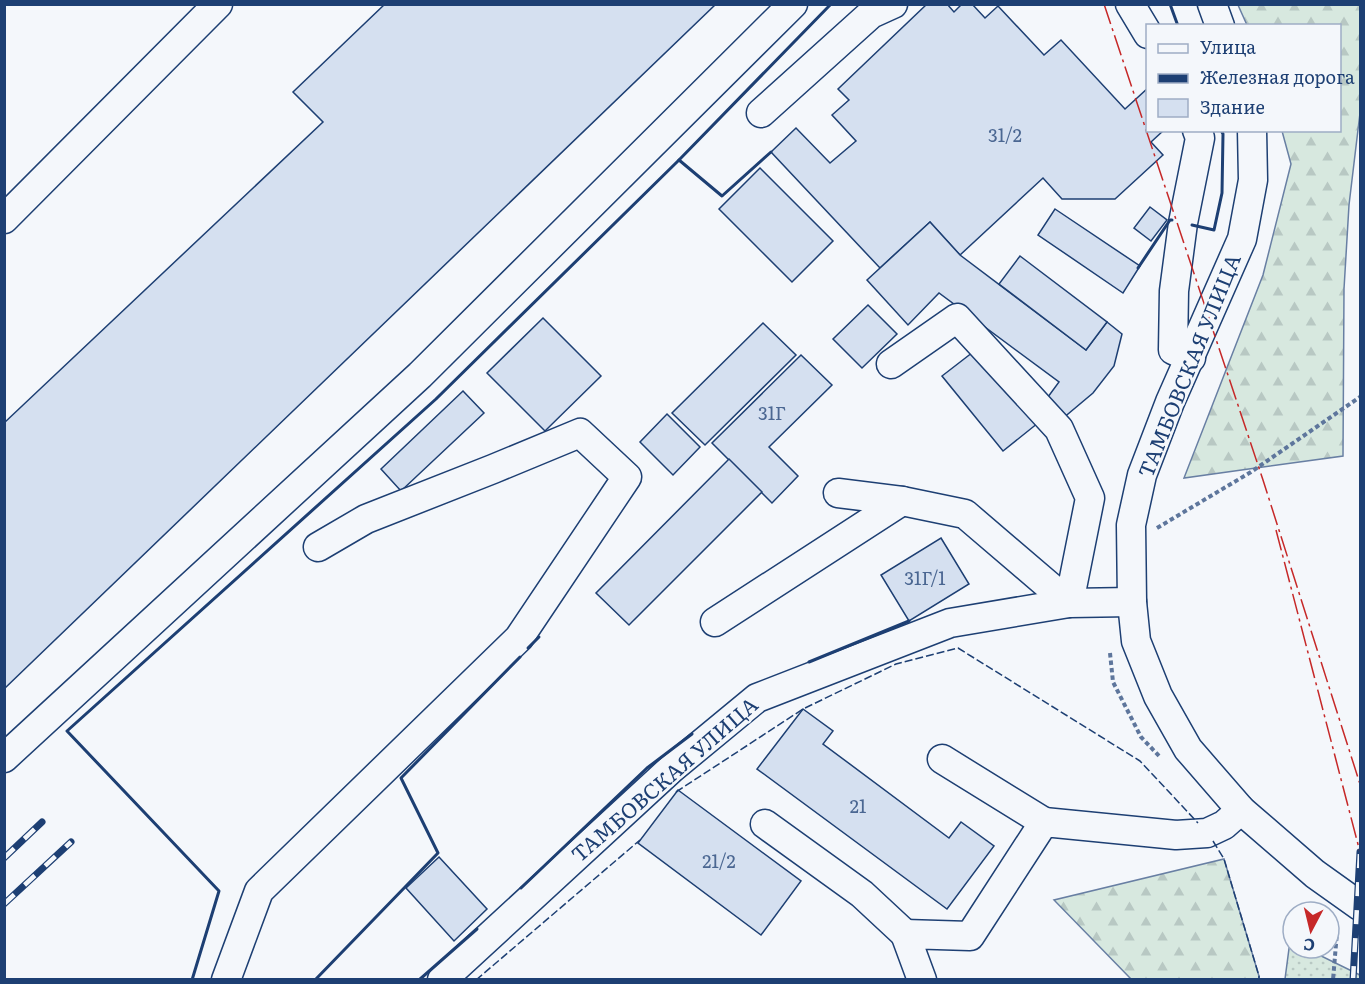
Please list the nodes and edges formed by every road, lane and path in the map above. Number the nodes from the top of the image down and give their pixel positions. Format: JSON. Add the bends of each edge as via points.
{"nodes":[{"id":1,"x":218,"y":4,"type":"edge"},
{"id":2,"x":793,"y":4,"type":"edge"},
{"id":3,"x":893,"y":4,"type":"edge"},
{"id":4,"x":1130,"y":4,"type":"edge"},
{"id":5,"x":1212,"y":4,"type":"edge"},
{"id":6,"x":1219,"y":24,"type":"edge"},
{"id":7,"x":1146,"y":31,"type":"edge"},
{"id":8,"x":761,"y":113,"type":"dead end"},
{"id":9,"x":1198,"y":132,"type":"edge"},
{"id":10,"x":1252,"y":132,"type":"edge"},
{"id":11,"x":4,"y":219,"type":"edge"},
{"id":12,"x":1191,"y":358,"type":"junction"},
{"id":13,"x":891,"y":364,"type":"dead end"},
{"id":14,"x":1360,"y":397,"type":"edge"},
{"id":15,"x":838,"y":493,"type":"dead end"},
{"id":16,"x":902,"y":501,"type":"junction"},
{"id":17,"x":1155,"y":529,"type":"dead end"},
{"id":18,"x":318,"y":547,"type":"dead end"},
{"id":19,"x":1132,"y":602,"type":"junction"},
{"id":20,"x":1070,"y":603,"type":"junction"},
{"id":21,"x":715,"y":622,"type":"dead end"},
{"id":22,"x":1109,"y":648,"type":"dead end"},
{"id":23,"x":4,"y":758,"type":"edge"},
{"id":24,"x":942,"y":759,"type":"dead end"},
{"id":25,"x":1164,"y":761,"type":"dead end"},
{"id":26,"x":1241,"y":810,"type":"junction"},
{"id":27,"x":1044,"y":822,"type":"junction"},
{"id":28,"x":765,"y":824,"type":"dead end"},
{"id":29,"x":1360,"y":906,"type":"edge"},
{"id":30,"x":905,"y":934,"type":"junction"},
{"id":31,"x":1335,"y":960,"type":"edge"},
{"id":32,"x":226,"y":980,"type":"edge"},
{"id":33,"x":442,"y":980,"type":"edge"},
{"id":34,"x":922,"y":980,"type":"edge"},
{"id":35,"x":1333,"y":980,"type":"edge"}],
"edges":[{"from":1,"to":11,"type":"street"},
{"from":2,"to":23,"type":"street","via":[[420,375]]},
{"from":3,"to":8,"type":"street","via":[[871,14]]},
{"from":4,"to":7,"type":"street"},
{"from":5,"to":6,"type":"street"},
{"from":9,"to":12,"type":"street","via":[[1200,138],[1174,291],[1173,351]]},
{"from":10,"to":12,"type":"street","name":"ТАМБОВСКАЯ УЛИЦА","via":[[1253,180],[1242,239]]},
{"from":12,"to":19,"type":"street","name":"ТАМБОВСКАЯ УЛИЦА","via":[[1142,475],[1131,525]]},
{"from":13,"to":20,"type":"street","via":[[957,318],[1059,429],[1090,498]]},
{"from":14,"to":17,"type":"path","via":[[1251,472]]},
{"from":15,"to":16,"type":"street"},
{"from":16,"to":20,"type":"street","via":[[965,514]]},
{"from":16,"to":21,"type":"street"},
{"from":18,"to":32,"type":"street","via":[[366,519],[580,433],[627,477],[519,638],[259,891]]},
{"from":19,"to":20,"type":"street","name":"ТАМБОВСКАЯ УЛИЦА"},
{"from":19,"to":26,"type":"street","name":"ТАМБОВСКАЯ УЛИЦА","via":[[1136,641],[1158,696],[1188,749]]},
{"from":20,"to":33,"type":"street","name":"ТАМБОВСКАЯ УЛИЦА","via":[[950,623],[757,698],[671,770]]},
{"from":22,"to":25,"type":"path","via":[[1113,682],[1141,737]]},
{"from":24,"to":27,"type":"street"},
{"from":26,"to":27,"type":"street","via":[[1207,833],[1186,835]]},
{"from":26,"to":29,"type":"street","name":"ТАМБОВСКАЯ УЛИЦА","via":[[1315,874]]},
{"from":27,"to":30,"type":"street","via":[[970,936]]},
{"from":28,"to":30,"type":"street","via":[[862,894]]},
{"from":30,"to":34,"type":"street"},
{"from":31,"to":35,"type":"path"}]}
